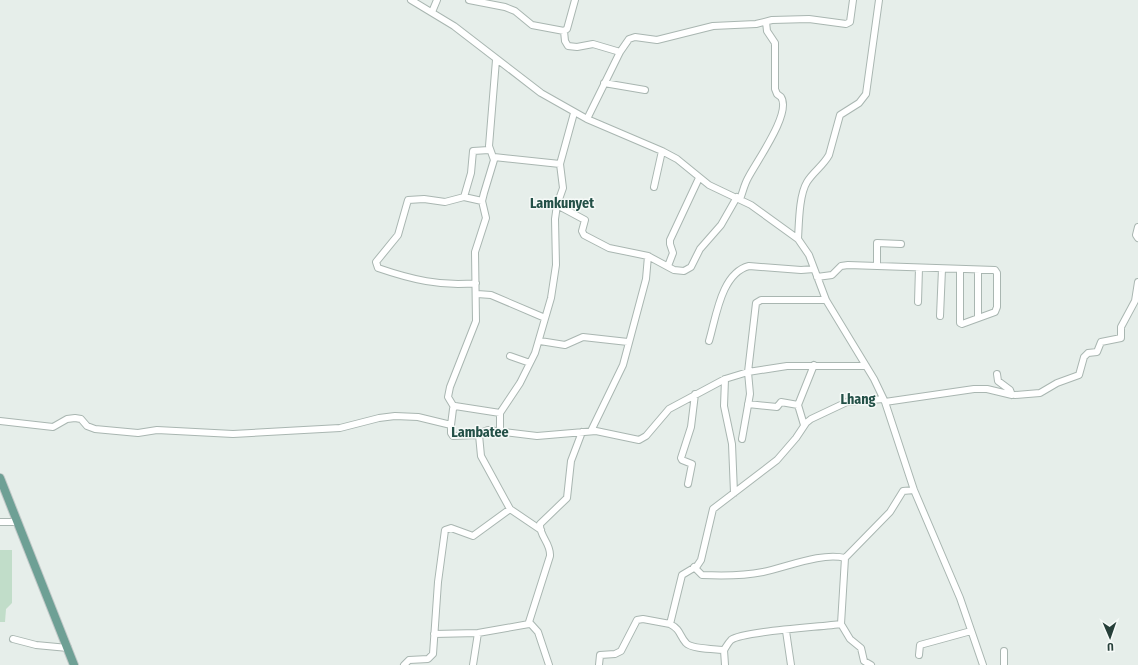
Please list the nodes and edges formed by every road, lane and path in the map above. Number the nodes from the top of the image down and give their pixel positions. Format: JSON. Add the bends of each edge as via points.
{"nodes":[{"id":1,"x":411,"y":0,"type":"edge"},
{"id":2,"x":437,"y":0,"type":"edge"},
{"id":3,"x":469,"y":0,"type":"edge"},
{"id":4,"x":575,"y":0,"type":"edge"},
{"id":5,"x":853,"y":0,"type":"edge"},
{"id":6,"x":879,"y":0,"type":"edge"},
{"id":7,"x":432,"y":12,"type":"junction"},
{"id":8,"x":766,"y":22,"type":"junction"},
{"id":9,"x":564,"y":31,"type":"junction"},
{"id":10,"x":620,"y":52,"type":"junction"},
{"id":11,"x":496,"y":60,"type":"junction"},
{"id":12,"x":604,"y":83,"type":"junction"},
{"id":13,"x":646,"y":90,"type":"dead end"},
{"id":14,"x":574,"y":113,"type":"junction"},
{"id":15,"x":587,"y":119,"type":"junction"},
{"id":16,"x":489,"y":150,"type":"junction"},
{"id":17,"x":662,"y":151,"type":"junction"},
{"id":18,"x":494,"y":157,"type":"junction"},
{"id":19,"x":560,"y":164,"type":"junction"},
{"id":20,"x":699,"y":178,"type":"junction"},
{"id":21,"x":654,"y":186,"type":"dead end"},
{"id":22,"x":464,"y":197,"type":"junction"},
{"id":23,"x":738,"y":198,"type":"junction"},
{"id":24,"x":482,"y":201,"type":"junction"},
{"id":25,"x":557,"y":205,"type":"junction"},
{"id":26,"x":1138,"y":227,"type":"edge"},
{"id":27,"x":1138,"y":238,"type":"edge"},
{"id":28,"x":798,"y":239,"type":"junction"},
{"id":29,"x":901,"y":244,"type":"dead end"},
{"id":30,"x":648,"y":256,"type":"junction"},
{"id":31,"x":668,"y":266,"type":"junction"},
{"id":32,"x":877,"y":266,"type":"junction"},
{"id":33,"x":919,"y":268,"type":"junction"},
{"id":34,"x":814,"y":269,"type":"junction"},
{"id":35,"x":942,"y":269,"type":"junction"},
{"id":36,"x":960,"y":270,"type":"junction"},
{"id":37,"x":978,"y":270,"type":"junction"},
{"id":38,"x":817,"y":277,"type":"junction"},
{"id":39,"x":1138,"y":282,"type":"edge"},
{"id":40,"x":476,"y":283,"type":"junction"},
{"id":41,"x":477,"y":294,"type":"junction"},
{"id":42,"x":826,"y":300,"type":"junction"},
{"id":43,"x":918,"y":302,"type":"dead end"},
{"id":44,"x":940,"y":316,"type":"dead end"},
{"id":45,"x":545,"y":318,"type":"junction"},
{"id":46,"x":978,"y":318,"type":"junction"},
{"id":47,"x":709,"y":341,"type":"dead end"},
{"id":48,"x":540,"y":342,"type":"junction"},
{"id":49,"x":628,"y":342,"type":"junction"},
{"id":50,"x":510,"y":356,"type":"dead end"},
{"id":51,"x":530,"y":363,"type":"junction"},
{"id":52,"x":814,"y":365,"type":"junction"},
{"id":53,"x":866,"y":366,"type":"junction"},
{"id":54,"x":748,"y":372,"type":"junction"},
{"id":55,"x":997,"y":374,"type":"dead end"},
{"id":56,"x":725,"y":379,"type":"junction"},
{"id":57,"x":695,"y":394,"type":"junction"},
{"id":58,"x":1015,"y":395,"type":"dead end"},
{"id":59,"x":884,"y":401,"type":"junction"},
{"id":60,"x":748,"y":404,"type":"junction"},
{"id":61,"x":798,"y":405,"type":"junction"},
{"id":62,"x":454,"y":407,"type":"junction"},
{"id":63,"x":500,"y":413,"type":"junction"},
{"id":64,"x":0,"y":421,"type":"edge"},
{"id":65,"x":451,"y":425,"type":"junction"},
{"id":66,"x":804,"y":426,"type":"junction"},
{"id":67,"x":500,"y":430,"type":"junction"},
{"id":68,"x":591,"y":431,"type":"junction"},
{"id":69,"x":582,"y":432,"type":"junction"},
{"id":70,"x":479,"y":435,"type":"junction"},
{"id":71,"x":742,"y":439,"type":"dead end"},
{"id":72,"x":0,"y":478,"type":"edge"},
{"id":73,"x":688,"y":484,"type":"dead end"},
{"id":74,"x":914,"y":490,"type":"junction"},
{"id":75,"x":734,"y":494,"type":"junction"},
{"id":76,"x":510,"y":509,"type":"junction"},
{"id":77,"x":0,"y":522,"type":"edge"},
{"id":78,"x":18,"y":522,"type":"junction"},
{"id":79,"x":540,"y":530,"type":"junction"},
{"id":80,"x":845,"y":558,"type":"junction"},
{"id":81,"x":694,"y":567,"type":"junction"},
{"id":82,"x":529,"y":624,"type":"junction"},
{"id":83,"x":670,"y":624,"type":"junction"},
{"id":84,"x":841,"y":624,"type":"junction"},
{"id":85,"x":971,"y":630,"type":"junction"},
{"id":86,"x":786,"y":631,"type":"junction"},
{"id":87,"x":478,"y":633,"type":"junction"},
{"id":88,"x":434,"y":634,"type":"junction"},
{"id":89,"x":13,"y":639,"type":"dead end"},
{"id":90,"x":68,"y":648,"type":"junction"},
{"id":91,"x":724,"y":650,"type":"junction"},
{"id":92,"x":1004,"y":651,"type":"dead end"},
{"id":93,"x":919,"y":655,"type":"dead end"},
{"id":94,"x":74,"y":665,"type":"edge"},
{"id":95,"x":404,"y":665,"type":"edge"},
{"id":96,"x":473,"y":665,"type":"edge"},
{"id":97,"x":549,"y":665,"type":"edge"},
{"id":98,"x":599,"y":665,"type":"edge"},
{"id":99,"x":725,"y":665,"type":"edge"},
{"id":100,"x":791,"y":665,"type":"edge"},
{"id":101,"x":871,"y":665,"type":"edge"},
{"id":102,"x":982,"y":665,"type":"edge"},
{"id":103,"x":1004,"y":665,"type":"edge"}],
"edges":[{"from":1,"to":7,"type":"street"},
{"from":2,"to":7,"type":"street"},
{"from":3,"to":9,"type":"street","via":[[505,7],[515,11],[532,25]]},
{"from":4,"to":9,"type":"street","via":[[567,29]]},
{"from":5,"to":8,"type":"street","via":[[850,22],[846,24],[809,19]]},
{"from":6,"to":28,"type":"street","via":[[866,94],[859,103],[840,115],[826,161],[806,183]]},
{"from":7,"to":11,"type":"street"},
{"from":8,"to":10,"type":"street","via":[[713,26],[657,40],[631,38]]},
{"from":8,"to":23,"type":"street","via":[[767,31],[775,43],[775,89],[784,104],[778,125]]},
{"from":9,"to":10,"type":"street","via":[[568,46],[577,48],[596,45]]},
{"from":10,"to":12,"type":"street"},
{"from":11,"to":14,"type":"street","via":[[541,93]]},
{"from":11,"to":16,"type":"street"},
{"from":12,"to":13,"type":"street"},
{"from":12,"to":15,"type":"street"},
{"from":14,"to":15,"type":"street"},
{"from":14,"to":19,"type":"street"},
{"from":15,"to":17,"type":"street"},
{"from":16,"to":18,"type":"street"},
{"from":16,"to":22,"type":"street","via":[[473,151],[471,173]]},
{"from":17,"to":20,"type":"street","via":[[677,159]]},
{"from":17,"to":21,"type":"street"},
{"from":18,"to":19,"type":"street"},
{"from":18,"to":24,"type":"street"},
{"from":19,"to":25,"type":"street","via":[[563,188]]},
{"from":20,"to":23,"type":"street"},
{"from":20,"to":31,"type":"street","via":[[670,240],[673,253]]},
{"from":22,"to":24,"type":"street"},
{"from":22,"to":40,"type":"street","via":[[445,202],[408,200],[401,229],[376,264],[378,268],[392,273],[436,284]]},
{"from":23,"to":28,"type":"street"},
{"from":23,"to":31,"type":"street","via":[[687,271]]},
{"from":24,"to":40,"type":"street","via":[[486,218],[475,252]]},
{"from":25,"to":30,"type":"street","via":[[585,220],[582,231],[584,235],[624,253]]},
{"from":25,"to":45,"type":"street","via":[[556,265]]},
{"from":26,"to":27,"type":"street"},
{"from":28,"to":34,"type":"street"},
{"from":29,"to":32,"type":"street","via":[[877,243]]},
{"from":30,"to":31,"type":"street"},
{"from":30,"to":49,"type":"street","via":[[646,279]]},
{"from":32,"to":33,"type":"street"},
{"from":32,"to":38,"type":"street","via":[[841,266],[832,275]]},
{"from":33,"to":35,"type":"street"},
{"from":33,"to":43,"type":"street"},
{"from":34,"to":38,"type":"street"},
{"from":34,"to":47,"type":"street","via":[[749,266],[743,269],[724,288]]},
{"from":35,"to":36,"type":"street"},
{"from":35,"to":44,"type":"street"},
{"from":36,"to":37,"type":"street"},
{"from":36,"to":46,"type":"street","via":[[960,323]]},
{"from":37,"to":46,"type":"street"},
{"from":37,"to":46,"type":"street","via":[[996,271],[997,307],[995,312]]},
{"from":38,"to":42,"type":"street"},
{"from":39,"to":58,"type":"street","via":[[1135,301],[1121,327],[1121,338],[1101,342],[1097,352],[1084,357],[1079,375],[1040,393]]},
{"from":40,"to":41,"type":"street"},
{"from":41,"to":45,"type":"street","via":[[491,295]]},
{"from":41,"to":62,"type":"street","via":[[476,321],[448,397]]},
{"from":42,"to":53,"type":"street"},
{"from":42,"to":54,"type":"street","via":[[757,302]]},
{"from":45,"to":48,"type":"street"},
{"from":48,"to":49,"type":"street","via":[[565,345],[583,337]]},
{"from":48,"to":51,"type":"street"},
{"from":49,"to":68,"type":"street","via":[[620,374]]},
{"from":50,"to":51,"type":"street"},
{"from":51,"to":63,"type":"street"},
{"from":52,"to":53,"type":"street"},
{"from":52,"to":54,"type":"street"},
{"from":52,"to":61,"type":"street"},
{"from":53,"to":59,"type":"street"},
{"from":54,"to":56,"type":"street"},
{"from":54,"to":60,"type":"street"},
{"from":55,"to":59,"type":"street","via":[[999,382],[1010,390],[1012,395],[987,389],[974,389]]},
{"from":56,"to":57,"type":"street"},
{"from":56,"to":75,"type":"street","via":[[724,406],[732,444]]},
{"from":57,"to":68,"type":"street","via":[[669,409],[646,436],[639,440]]},
{"from":57,"to":73,"type":"street","via":[[691,427],[681,458],[692,464]]},
{"from":59,"to":66,"type":"street","via":[[847,402],[811,419]]},
{"from":59,"to":74,"type":"street"},
{"from":60,"to":61,"type":"street","via":[[777,406],[781,402]]},
{"from":60,"to":71,"type":"street"},
{"from":61,"to":66,"type":"street"},
{"from":62,"to":63,"type":"street"},
{"from":62,"to":65,"type":"street"},
{"from":63,"to":67,"type":"street"},
{"from":64,"to":65,"type":"street","via":[[53,427],[67,418],[76,418],[95,429],[233,434],[340,428],[395,416],[418,417]]},
{"from":65,"to":70,"type":"street","via":[[453,436]]},
{"from":66,"to":75,"type":"street","via":[[777,460]]},
{"from":67,"to":69,"type":"street","via":[[537,436]]},
{"from":67,"to":70,"type":"street","via":[[486,430]]},
{"from":68,"to":69,"type":"street"},
{"from":69,"to":79,"type":"street","via":[[571,461],[567,498],[542,521]]},
{"from":70,"to":76,"type":"street","via":[[482,456]]},
{"from":72,"to":78,"type":"main road"},
{"from":74,"to":80,"type":"street","via":[[903,491],[890,512]]},
{"from":74,"to":85,"type":"street","via":[[957,589]]},
{"from":75,"to":81,"type":"street","via":[[713,509],[704,551],[699,564]]},
{"from":76,"to":79,"type":"street"},
{"from":76,"to":88,"type":"street","via":[[473,536],[451,528],[445,530]]},
{"from":77,"to":78,"type":"street"},
{"from":78,"to":90,"type":"main road"},
{"from":79,"to":82,"type":"street","via":[[549,544],[550,556]]},
{"from":80,"to":81,"type":"street","via":[[832,556],[764,572],[724,576],[702,575]]},
{"from":80,"to":84,"type":"street"},
{"from":81,"to":83,"type":"street","via":[[682,575]]},
{"from":82,"to":87,"type":"street"},
{"from":82,"to":97,"type":"street","via":[[538,632]]},
{"from":83,"to":91,"type":"street","via":[[680,631],[690,646]]},
{"from":83,"to":98,"type":"street","via":[[637,620],[621,651],[600,655]]},
{"from":84,"to":86,"type":"street"},
{"from":84,"to":101,"type":"street","via":[[850,639],[861,648],[864,661]]},
{"from":85,"to":93,"type":"street","via":[[920,645]]},
{"from":85,"to":102,"type":"street"},
{"from":86,"to":91,"type":"street","via":[[764,632],[733,639]]},
{"from":86,"to":100,"type":"street"},
{"from":87,"to":88,"type":"street"},
{"from":87,"to":96,"type":"street"},
{"from":88,"to":95,"type":"street","via":[[431,657],[409,660]]},
{"from":89,"to":90,"type":"street","via":[[36,645]]},
{"from":90,"to":94,"type":"main road"},
{"from":91,"to":99,"type":"street"},
{"from":92,"to":103,"type":"street"}]}
